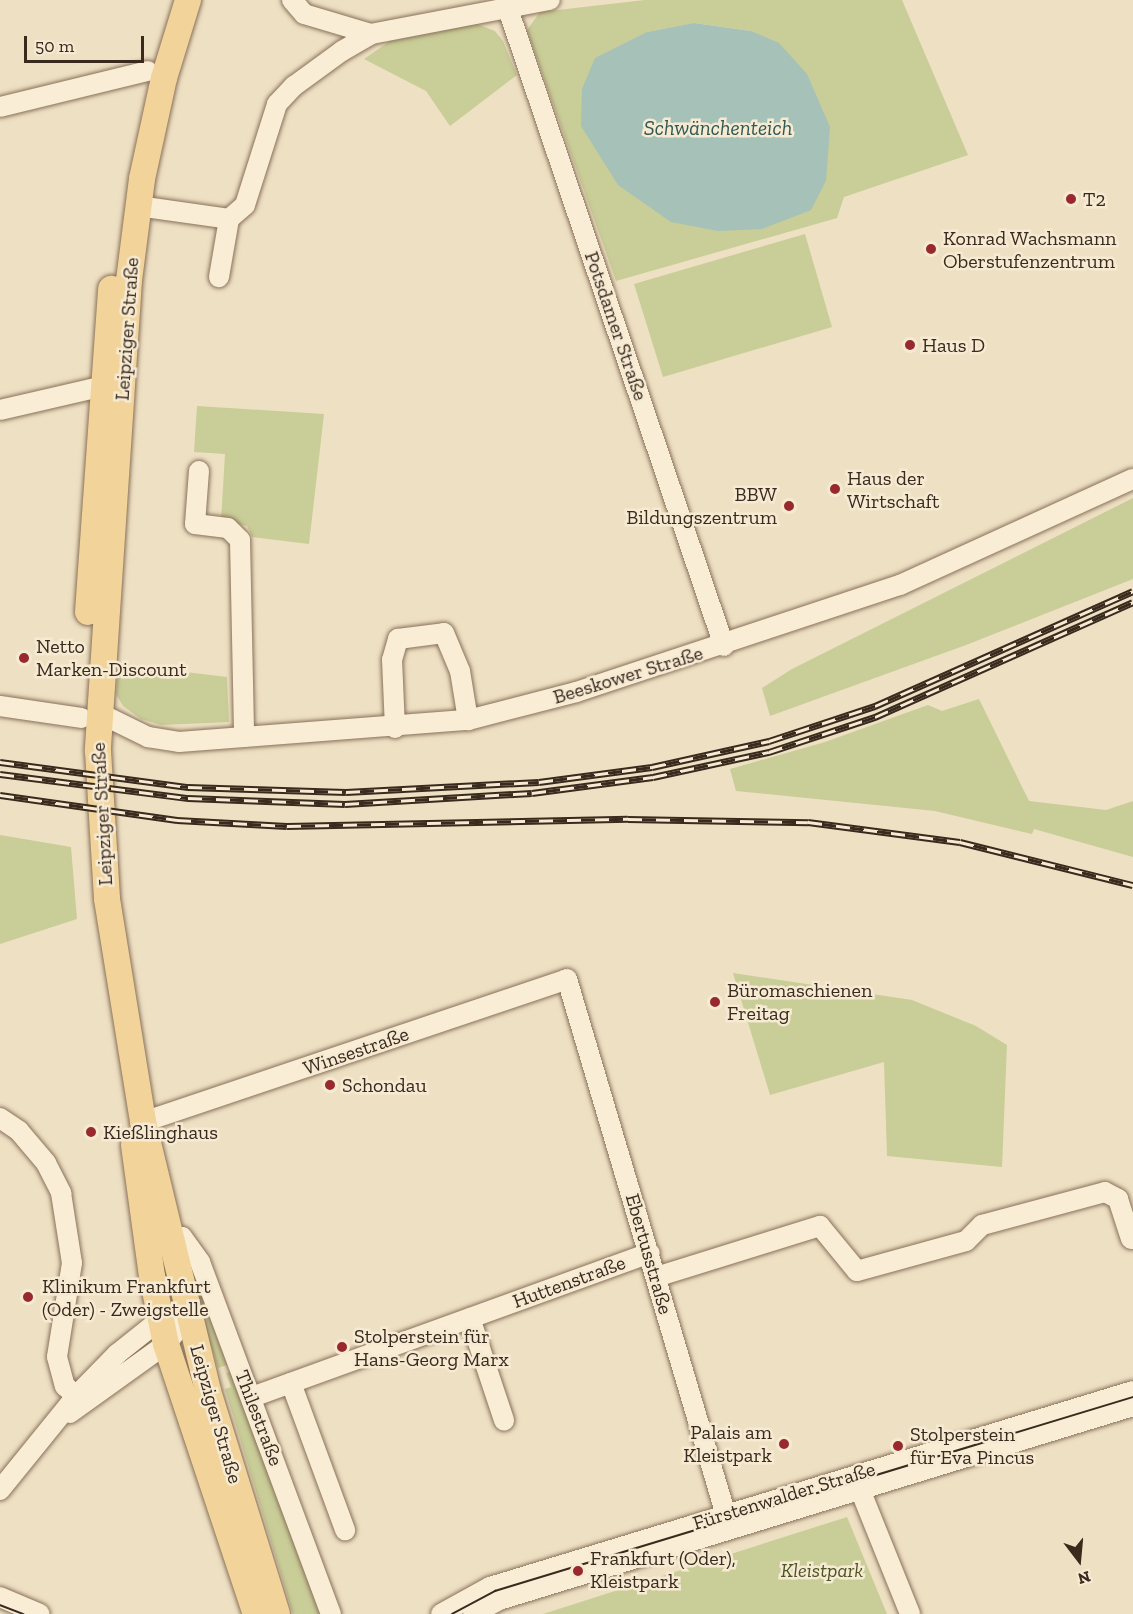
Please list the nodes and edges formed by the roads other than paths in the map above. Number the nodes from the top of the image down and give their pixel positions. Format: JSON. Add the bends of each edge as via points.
{"nodes":[{"id":1,"x":170,"y":0,"type":"edge"},
{"id":2,"x":188,"y":0,"type":"edge"},
{"id":3,"x":292,"y":0,"type":"edge"},
{"id":4,"x":550,"y":0,"type":"edge"},
{"id":5,"x":506,"y":3,"type":"edge"},
{"id":6,"x":370,"y":34,"type":"junction"},
{"id":7,"x":148,"y":71,"type":"junction"},
{"id":8,"x":0,"y":107,"type":"edge"},
{"id":9,"x":138,"y":206,"type":"junction"},
{"id":10,"x":229,"y":219,"type":"junction"},
{"id":11,"x":219,"y":277,"type":"dead end"},
{"id":12,"x":114,"y":383,"type":"junction"},
{"id":13,"x":0,"y":410,"type":"edge"},
{"id":14,"x":199,"y":471,"type":"dead end"},
{"id":15,"x":1133,"y":479,"type":"edge"},
{"id":16,"x":724,"y":646,"type":"junction"},
{"id":17,"x":0,"y":706,"type":"edge"},
{"id":18,"x":90,"y":715,"type":"junction"},
{"id":19,"x":468,"y":720,"type":"junction"},
{"id":20,"x":395,"y":728,"type":"junction"},
{"id":21,"x":244,"y":737,"type":"junction"},
{"id":22,"x":567,"y":979,"type":"joint"},
{"id":23,"x":0,"y":1118,"type":"edge"},
{"id":24,"x":143,"y":1122,"type":"junction"},
{"id":25,"x":171,"y":1239,"type":"junction"},
{"id":26,"x":1131,"y":1239,"type":"dead end"},
{"id":27,"x":650,"y":1253,"type":"junction"},
{"id":28,"x":656,"y":1277,"type":"junction"},
{"id":29,"x":186,"y":1308,"type":"junction"},
{"id":30,"x":470,"y":1318,"type":"junction"},
{"id":31,"x":161,"y":1319,"type":"junction"},
{"id":32,"x":166,"y":1344,"type":"junction"},
{"id":33,"x":291,"y":1383,"type":"junction"},
{"id":34,"x":1133,"y":1391,"type":"edge"},
{"id":35,"x":76,"y":1396,"type":"junction"},
{"id":36,"x":252,"y":1397,"type":"junction"},
{"id":37,"x":1133,"y":1407,"type":"edge"},
{"id":38,"x":504,"y":1420,"type":"dead end"},
{"id":39,"x":56,"y":1423,"type":"junction"},
{"id":40,"x":857,"y":1482,"type":"junction"},
{"id":41,"x":0,"y":1490,"type":"edge"},
{"id":42,"x":727,"y":1522,"type":"junction"},
{"id":43,"x":345,"y":1530,"type":"dead end"},
{"id":44,"x":7,"y":1605,"type":"edge"},
{"id":45,"x":40,"y":1614,"type":"edge"},
{"id":46,"x":256,"y":1614,"type":"edge"},
{"id":47,"x":278,"y":1614,"type":"edge"},
{"id":48,"x":331,"y":1614,"type":"edge"},
{"id":49,"x":441,"y":1614,"type":"edge"},
{"id":50,"x":472,"y":1614,"type":"edge"},
{"id":51,"x":910,"y":1614,"type":"edge"}],
"edges":[{"from":1,"to":7,"type":"main road","name":"Leipziger Straße"},
{"from":2,"to":9,"type":"main road","name":"Leipziger Straße","via":[[164,78]]},
{"from":3,"to":6,"type":"street","via":[[304,14]]},
{"from":4,"to":5,"type":"street"},
{"from":5,"to":6,"type":"street"},
{"from":5,"to":16,"type":"street","name":"Potsdamer Straße"},
{"from":6,"to":10,"type":"street","via":[[294,86],[277,104],[245,205]]},
{"from":7,"to":8,"type":"street"},
{"from":7,"to":12,"type":"main road","name":"Leipziger Straße","via":[[120,203]]},
{"from":9,"to":10,"type":"street"},
{"from":9,"to":12,"type":"main road","name":"Leipziger Straße"},
{"from":10,"to":11,"type":"street"},
{"from":12,"to":13,"type":"street"},
{"from":12,"to":18,"type":"main road","name":"Leipziger Straße"},
{"from":14,"to":21,"type":"street","via":[[195,524],[228,528],[240,540]]},
{"from":15,"to":16,"type":"street","name":"Beeskower Straße","via":[[900,585]]},
{"from":16,"to":19,"type":"street","name":"Beeskower Straße","via":[[576,693]]},
{"from":17,"to":18,"type":"street","name":"Beeskower Straße"},
{"from":18,"to":21,"type":"street","name":"Beeskower Straße","via":[[158,739],[179,742]]},
{"from":18,"to":24,"type":"main road","name":"Leipziger Straße","via":[[107,899]]},
{"from":18,"to":31,"type":"main road","name":"Leipziger Straße","via":[[93,904]]},
{"from":19,"to":20,"type":"street","name":"Beeskower Straße"},
{"from":19,"to":20,"type":"street","via":[[460,671],[444,633],[398,639],[392,660]]},
{"from":20,"to":21,"type":"street","name":"Beeskower Straße"},
{"from":22,"to":24,"type":"street","name":"Winsestraße"},
{"from":22,"to":27,"type":"street","name":"Ebertusstraße"},
{"from":23,"to":35,"type":"street","via":[[19,1131],[46,1163],[61,1193],[72,1263],[57,1357],[64,1386]]},
{"from":24,"to":25,"type":"main road","name":"Leipziger Straße"},
{"from":25,"to":29,"type":"main road","name":"Leipziger Straße"},
{"from":25,"to":36,"type":"street","name":"Thilestraße","via":[[182,1237],[200,1262]]},
{"from":26,"to":28,"type":"street","via":[[1118,1199],[1105,1192],[982,1225],[966,1241],[857,1279],[820,1226]]},
{"from":27,"to":28,"type":"street","name":"Ebertusstraße"},
{"from":27,"to":30,"type":"street","name":"Huttenstraße"},
{"from":28,"to":42,"type":"street","name":"Ebertusstraße"},
{"from":29,"to":31,"type":"street"},
{"from":29,"to":32,"type":"street","via":[[178,1329]]},
{"from":29,"to":47,"type":"main road","name":"Leipziger Straße"},
{"from":30,"to":33,"type":"street","name":"Huttenstraße"},
{"from":30,"to":38,"type":"street"},
{"from":31,"to":32,"type":"main road","name":"Leipziger Straße"},
{"from":31,"to":35,"type":"street","via":[[117,1354]]},
{"from":32,"to":39,"type":"street"},
{"from":32,"to":46,"type":"main road","name":"Leipziger Straße"},
{"from":33,"to":36,"type":"street","name":"Huttenstraße"},
{"from":33,"to":43,"type":"street"},
{"from":34,"to":40,"type":"street","name":"Fürstenwalder Straße"},
{"from":35,"to":39,"type":"street"},
{"from":36,"to":48,"type":"street","name":"Thilestraße"},
{"from":37,"to":40,"type":"street","name":"Fürstenwalder Straße"},
{"from":39,"to":41,"type":"street"},
{"from":40,"to":42,"type":"street","name":"Fürstenwalder Straße"},
{"from":40,"to":51,"type":"street"},
{"from":42,"to":49,"type":"street","name":"Fürstenwalder Straße","via":[[490,1587]]},
{"from":42,"to":50,"type":"street","name":"Fürstenwalder Straße","via":[[499,1600]]},
{"from":44,"to":45,"type":"street"}]}
